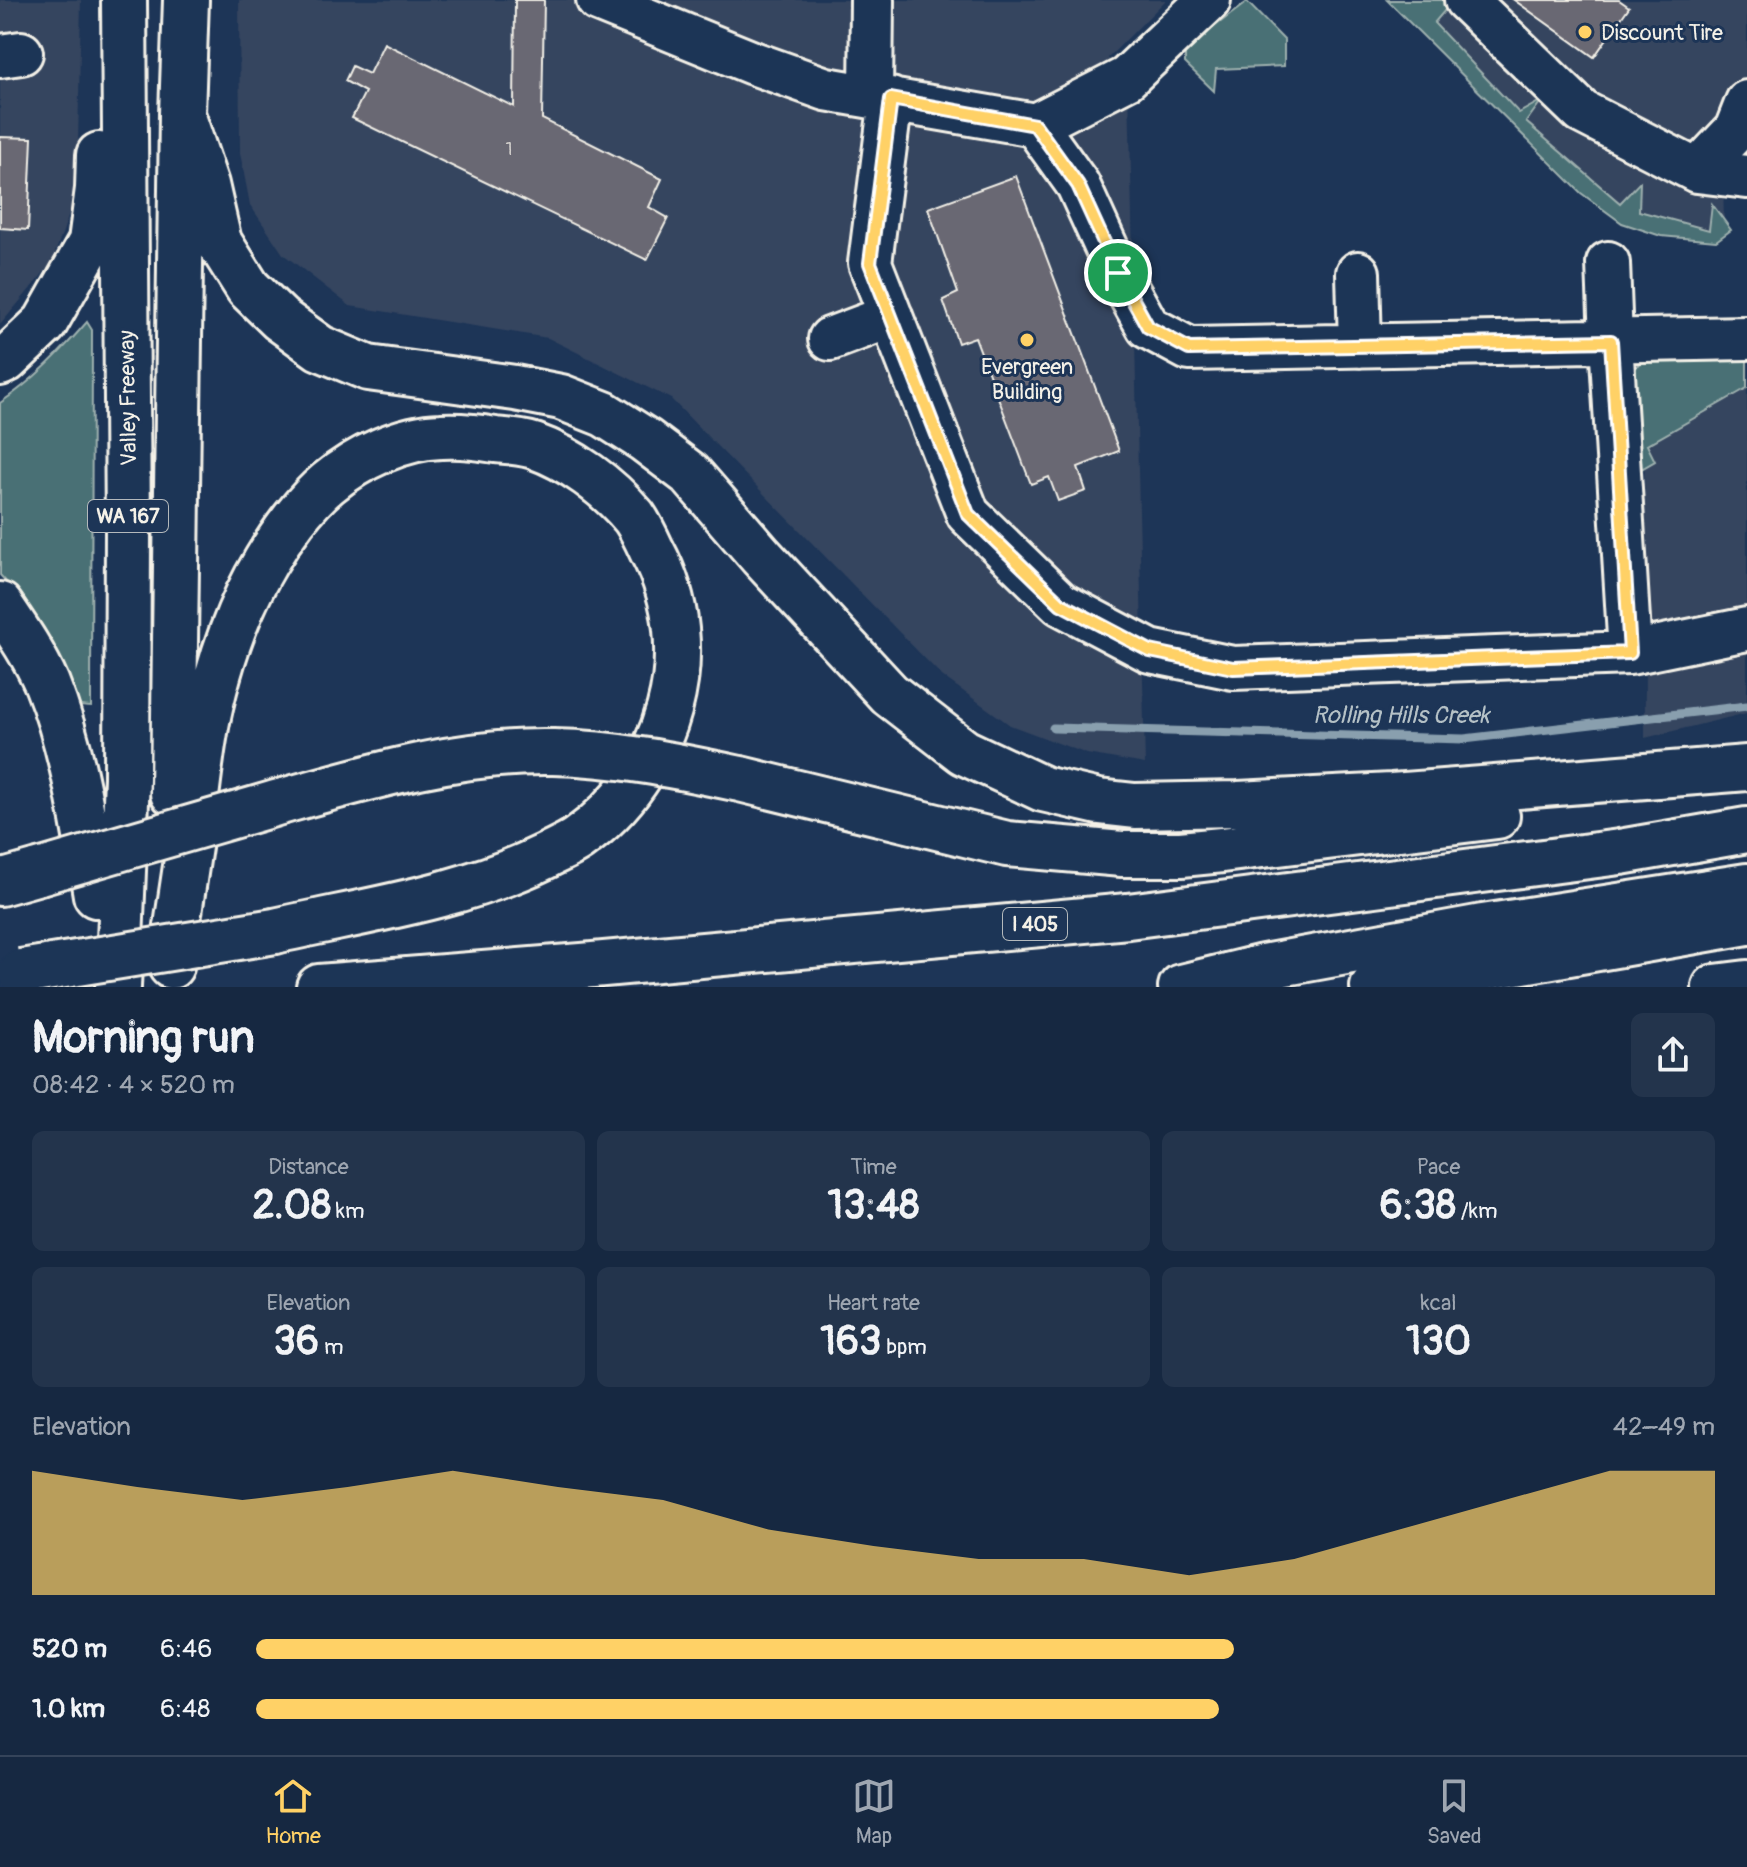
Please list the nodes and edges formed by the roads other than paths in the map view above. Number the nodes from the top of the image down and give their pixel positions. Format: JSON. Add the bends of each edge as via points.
{"nodes":[{"id":1,"x":124,"y":0,"type":"edge"},
{"id":2,"x":186,"y":0,"type":"edge"},
{"id":3,"x":598,"y":0,"type":"edge"},
{"id":4,"x":872,"y":0,"type":"edge"},
{"id":5,"x":1209,"y":0,"type":"edge"},
{"id":6,"x":1466,"y":0,"type":"edge"},
{"id":7,"x":124,"y":45,"type":"junction"},
{"id":8,"x":881,"y":98,"type":"junction"},
{"id":9,"x":1747,"y":102,"type":"edge"},
{"id":10,"x":182,"y":114,"type":"junction"},
{"id":11,"x":1035,"y":125,"type":"junction"},
{"id":12,"x":1697,"y":171,"type":"junction"},
{"id":13,"x":1747,"y":177,"type":"edge"},
{"id":14,"x":1608,"y":263,"type":"dead end"},
{"id":15,"x":1358,"y":273,"type":"dead end"},
{"id":16,"x":891,"y":316,"type":"junction"},
{"id":17,"x":1747,"y":338,"type":"edge"},
{"id":18,"x":830,"y":339,"type":"dead end"},
{"id":19,"x":1611,"y":341,"type":"junction"},
{"id":20,"x":1360,"y":346,"type":"junction"},
{"id":21,"x":0,"y":363,"type":"edge"},
{"id":22,"x":0,"y":605,"type":"edge"},
{"id":23,"x":1747,"y":629,"type":"edge"},
{"id":24,"x":1630,"y":653,"type":"junction"},
{"id":25,"x":1747,"y":769,"type":"edge"},
{"id":26,"x":1747,"y":830,"type":"edge"},
{"id":27,"x":20,"y":878,"type":"edge"},
{"id":28,"x":1731,"y":906,"type":"edge"},
{"id":29,"x":10,"y":974,"type":"edge"},
{"id":30,"x":171,"y":977,"type":"edge"},
{"id":31,"x":1747,"y":983,"type":"edge"},
{"id":32,"x":109,"y":987,"type":"edge"},
{"id":33,"x":118,"y":987,"type":"edge"},
{"id":34,"x":319,"y":987,"type":"edge"},
{"id":35,"x":1181,"y":987,"type":"edge"},
{"id":36,"x":1373,"y":987,"type":"edge"},
{"id":37,"x":1715,"y":987,"type":"edge"}],
"edges":[{"from":1,"to":7,"type":"highway","name":"Valley Freeway"},
{"from":2,"to":10,"type":"highway","number":"WA 167"},
{"from":3,"to":8,"type":"street","via":[[811,84]]},
{"from":4,"to":8,"type":"street"},
{"from":5,"to":11,"type":"street","via":[[1127,78]]},
{"from":6,"to":12,"type":"street","via":[[1582,112]]},
{"from":7,"to":21,"type":"highway","via":[[99,122],[91,242],[45,323]]},
{"from":7,"to":33,"type":"highway","name":"Valley Freeway","number":"WA 167","via":[[127,778]]},
{"from":8,"to":11,"type":"street"},
{"from":8,"to":16,"type":"street","via":[[870,263]]},
{"from":9,"to":12,"type":"street","via":[[1736,130]]},
{"from":10,"to":25,"type":"highway","via":[[219,242],[248,288],[280,319],[320,348],[368,368],[515,388],[561,397],[604,414],[690,474],[889,694],[964,752],[1043,789],[1135,806],[1225,804]]},
{"from":10,"to":30,"type":"highway","number":"WA 167"},
{"from":11,"to":20,"type":"street","via":[[1078,185],[1148,327],[1189,349]]},
{"from":12,"to":13,"type":"street"},
{"from":14,"to":19,"type":"street"},
{"from":15,"to":20,"type":"street"},
{"from":16,"to":18,"type":"street"},
{"from":16,"to":24,"type":"street","via":[[968,514],[1061,604],[1150,651],[1233,668]]},
{"from":17,"to":19,"type":"street"},
{"from":19,"to":20,"type":"street"},
{"from":19,"to":24,"type":"street"},
{"from":22,"to":32,"type":"highway","via":[[30,650],[64,735],[82,809]]},
{"from":23,"to":24,"type":"street"},
{"from":25,"to":27,"type":"highway","bridge":true,"via":[[1484,818],[1238,849],[1122,854],[1007,844],[644,759],[551,752],[452,759],[369,776]]},
{"from":26,"to":34,"type":"highway","number":"I 405","via":[[1620,852],[1128,916]]},
{"from":28,"to":35,"type":"highway","via":[[1483,927]]},
{"from":28,"to":36,"type":"highway"},
{"from":29,"to":30,"type":"highway","bridge":true,"via":[[275,931],[451,891],[525,866],[576,841],[630,790],[659,739],[672,706],[678,643],[662,569],[636,519],[605,487],[531,445],[440,436],[386,449],[355,464],[309,500],[266,561],[224,658],[207,721]]},
{"from":31,"to":37,"type":"highway"}]}
